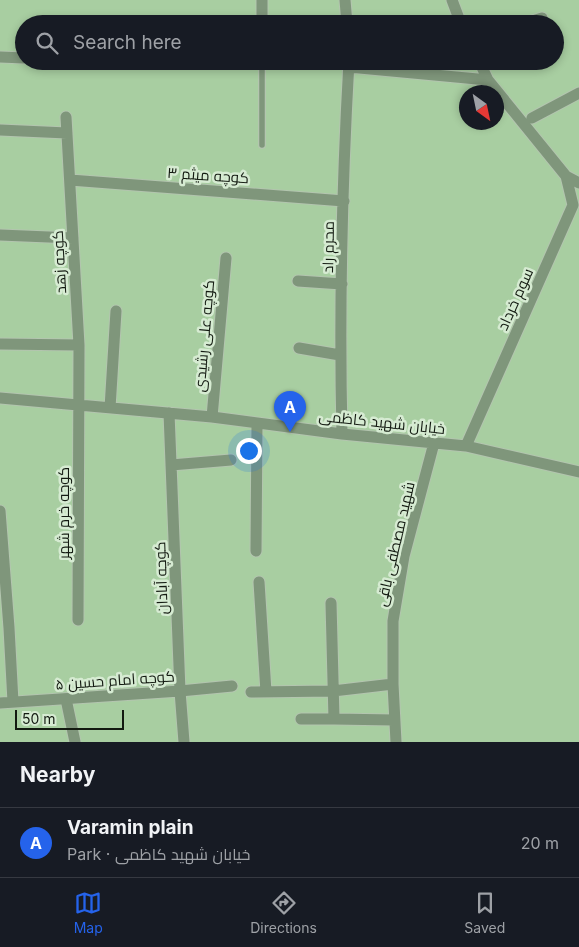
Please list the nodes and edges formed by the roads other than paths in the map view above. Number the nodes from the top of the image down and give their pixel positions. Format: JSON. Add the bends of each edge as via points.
{"nodes":[{"id":1,"x":262,"y":0,"type":"edge"},
{"id":2,"x":345,"y":0,"type":"edge"},
{"id":3,"x":452,"y":0,"type":"edge"},
{"id":4,"x":262,"y":15,"type":"edge"},
{"id":5,"x":346,"y":15,"type":"edge"},
{"id":6,"x":458,"y":15,"type":"edge"},
{"id":7,"x":0,"y":58,"type":"edge"},
{"id":8,"x":15,"y":58,"type":"edge"},
{"id":9,"x":262,"y":70,"type":"edge"},
{"id":10,"x":349,"y":70,"type":"edge"},
{"id":11,"x":401,"y":70,"type":"edge"},
{"id":12,"x":483,"y":70,"type":"edge"},
{"id":13,"x":488,"y":80,"type":"junction"},
{"id":14,"x":579,"y":93,"type":"edge"},
{"id":15,"x":66,"y":117,"type":"dead end"},
{"id":16,"x":532,"y":118,"type":"dead end"},
{"id":17,"x":0,"y":130,"type":"edge"},
{"id":18,"x":67,"y":133,"type":"junction"},
{"id":19,"x":262,"y":145,"type":"dead end"},
{"id":20,"x":566,"y":176,"type":"junction"},
{"id":21,"x":70,"y":180,"type":"junction"},
{"id":22,"x":579,"y":183,"type":"edge"},
{"id":23,"x":344,"y":201,"type":"junction"},
{"id":24,"x":0,"y":235,"type":"edge"},
{"id":25,"x":73,"y":238,"type":"junction"},
{"id":26,"x":226,"y":258,"type":"dead end"},
{"id":27,"x":298,"y":281,"type":"dead end"},
{"id":28,"x":342,"y":284,"type":"junction"},
{"id":29,"x":116,"y":311,"type":"dead end"},
{"id":30,"x":0,"y":344,"type":"edge"},
{"id":31,"x":79,"y":345,"type":"junction"},
{"id":32,"x":299,"y":348,"type":"dead end"},
{"id":33,"x":340,"y":355,"type":"junction"},
{"id":34,"x":0,"y":398,"type":"edge"},
{"id":35,"x":78,"y":405,"type":"junction"},
{"id":36,"x":110,"y":408,"type":"junction"},
{"id":37,"x":168,"y":413,"type":"junction"},
{"id":38,"x":212,"y":417,"type":"junction"},
{"id":39,"x":257,"y":422,"type":"junction"},
{"id":40,"x":342,"y":434,"type":"junction"},
{"id":41,"x":434,"y":443,"type":"junction"},
{"id":42,"x":466,"y":446,"type":"junction"},
{"id":43,"x":231,"y":460,"type":"dead end"},
{"id":44,"x":171,"y":465,"type":"junction"},
{"id":45,"x":579,"y":472,"type":"edge"},
{"id":46,"x":0,"y":511,"type":"edge"},
{"id":47,"x":256,"y":551,"type":"dead end"},
{"id":48,"x":259,"y":582,"type":"dead end"},
{"id":49,"x":331,"y":603,"type":"dead end"},
{"id":50,"x":78,"y":620,"type":"dead end"},
{"id":51,"x":392,"y":684,"type":"junction"},
{"id":52,"x":232,"y":686,"type":"dead end"},
{"id":53,"x":180,"y":691,"type":"junction"},
{"id":54,"x":333,"y":691,"type":"junction"},
{"id":55,"x":251,"y":692,"type":"dead end"},
{"id":56,"x":266,"y":692,"type":"junction"},
{"id":57,"x":66,"y":699,"type":"junction"},
{"id":58,"x":13,"y":702,"type":"junction"},
{"id":59,"x":0,"y":703,"type":"edge"},
{"id":60,"x":301,"y":719,"type":"dead end"},
{"id":61,"x":334,"y":719,"type":"junction"},
{"id":62,"x":394,"y":720,"type":"junction"},
{"id":63,"x":75,"y":742,"type":"edge"},
{"id":64,"x":184,"y":742,"type":"edge"},
{"id":65,"x":396,"y":742,"type":"edge"}],
"edges":[{"from":1,"to":4,"type":"street"},
{"from":2,"to":5,"type":"street"},
{"from":3,"to":6,"type":"street"},
{"from":7,"to":8,"type":"street"},
{"from":9,"to":19,"type":"lane"},
{"from":10,"to":23,"type":"street","name":"محرم راد"},
{"from":11,"to":13,"type":"street"},
{"from":12,"to":13,"type":"street"},
{"from":13,"to":20,"type":"street"},
{"from":14,"to":16,"type":"street"},
{"from":15,"to":18,"type":"street","name":"کوچه زهد"},
{"from":17,"to":18,"type":"street"},
{"from":18,"to":21,"type":"street","name":"کوچه زهد"},
{"from":20,"to":22,"type":"street"},
{"from":20,"to":42,"type":"street","name":"سوم خرداد","via":[[573,204]]},
{"from":21,"to":23,"type":"street","name":"کوچه میثم ۳"},
{"from":21,"to":25,"type":"street","name":"کوچه زهد"},
{"from":23,"to":28,"type":"street","name":"محرم راد"},
{"from":24,"to":25,"type":"street"},
{"from":25,"to":31,"type":"street","name":"کوچه زهد"},
{"from":26,"to":38,"type":"street","name":"کوچه علی رشیدی"},
{"from":27,"to":28,"type":"street"},
{"from":28,"to":33,"type":"street","name":"محرم راد"},
{"from":29,"to":36,"type":"street"},
{"from":30,"to":31,"type":"street"},
{"from":31,"to":35,"type":"street","name":"کوچه زهد"},
{"from":32,"to":33,"type":"street"},
{"from":33,"to":40,"type":"street","name":"محرم راد"},
{"from":34,"to":35,"type":"street","name":"خیابان شهید کاظمی"},
{"from":35,"to":36,"type":"street","name":"خیابان شهید کاظمی"},
{"from":35,"to":50,"type":"street","name":"کوچه خرم شهر"},
{"from":36,"to":37,"type":"street","name":"خیابان شهید کاظمی"},
{"from":37,"to":38,"type":"street","name":"خیابان شهید کاظمی"},
{"from":37,"to":44,"type":"street","name":"کوچه آبادان"},
{"from":38,"to":39,"type":"street","name":"خیابان شهید کاظمی"},
{"from":39,"to":40,"type":"street","name":"خیابان شهید کاظمی"},
{"from":39,"to":47,"type":"street"},
{"from":40,"to":41,"type":"street","name":"خیابان شهید کاظمی"},
{"from":41,"to":42,"type":"street","name":"خیابان شهید کاظمی"},
{"from":41,"to":51,"type":"street","name":"شهید مصطفی باقی","via":[[404,556],[393,621]]},
{"from":42,"to":45,"type":"street","name":"خیابان شهید کاظمی"},
{"from":43,"to":44,"type":"street"},
{"from":44,"to":53,"type":"street","name":"کوچه آبادان"},
{"from":46,"to":58,"type":"street"},
{"from":48,"to":56,"type":"street"},
{"from":49,"to":54,"type":"street"},
{"from":51,"to":54,"type":"street"},
{"from":51,"to":62,"type":"street","name":"شهید مصطفی باقی"},
{"from":52,"to":53,"type":"street","name":"کوچه امام حسین ۵"},
{"from":53,"to":57,"type":"street","name":"کوچه امام حسین ۵"},
{"from":53,"to":64,"type":"street","name":"کوچه آبادان"},
{"from":54,"to":56,"type":"street"},
{"from":54,"to":61,"type":"street"},
{"from":55,"to":56,"type":"street"},
{"from":57,"to":58,"type":"street","name":"کوچه امام حسین ۵"},
{"from":57,"to":63,"type":"street"},
{"from":58,"to":59,"type":"street","name":"کوچه امام حسین ۵"},
{"from":60,"to":61,"type":"street"},
{"from":61,"to":62,"type":"street"},
{"from":62,"to":65,"type":"street","name":"شهید مصطفی باقی"}]}
